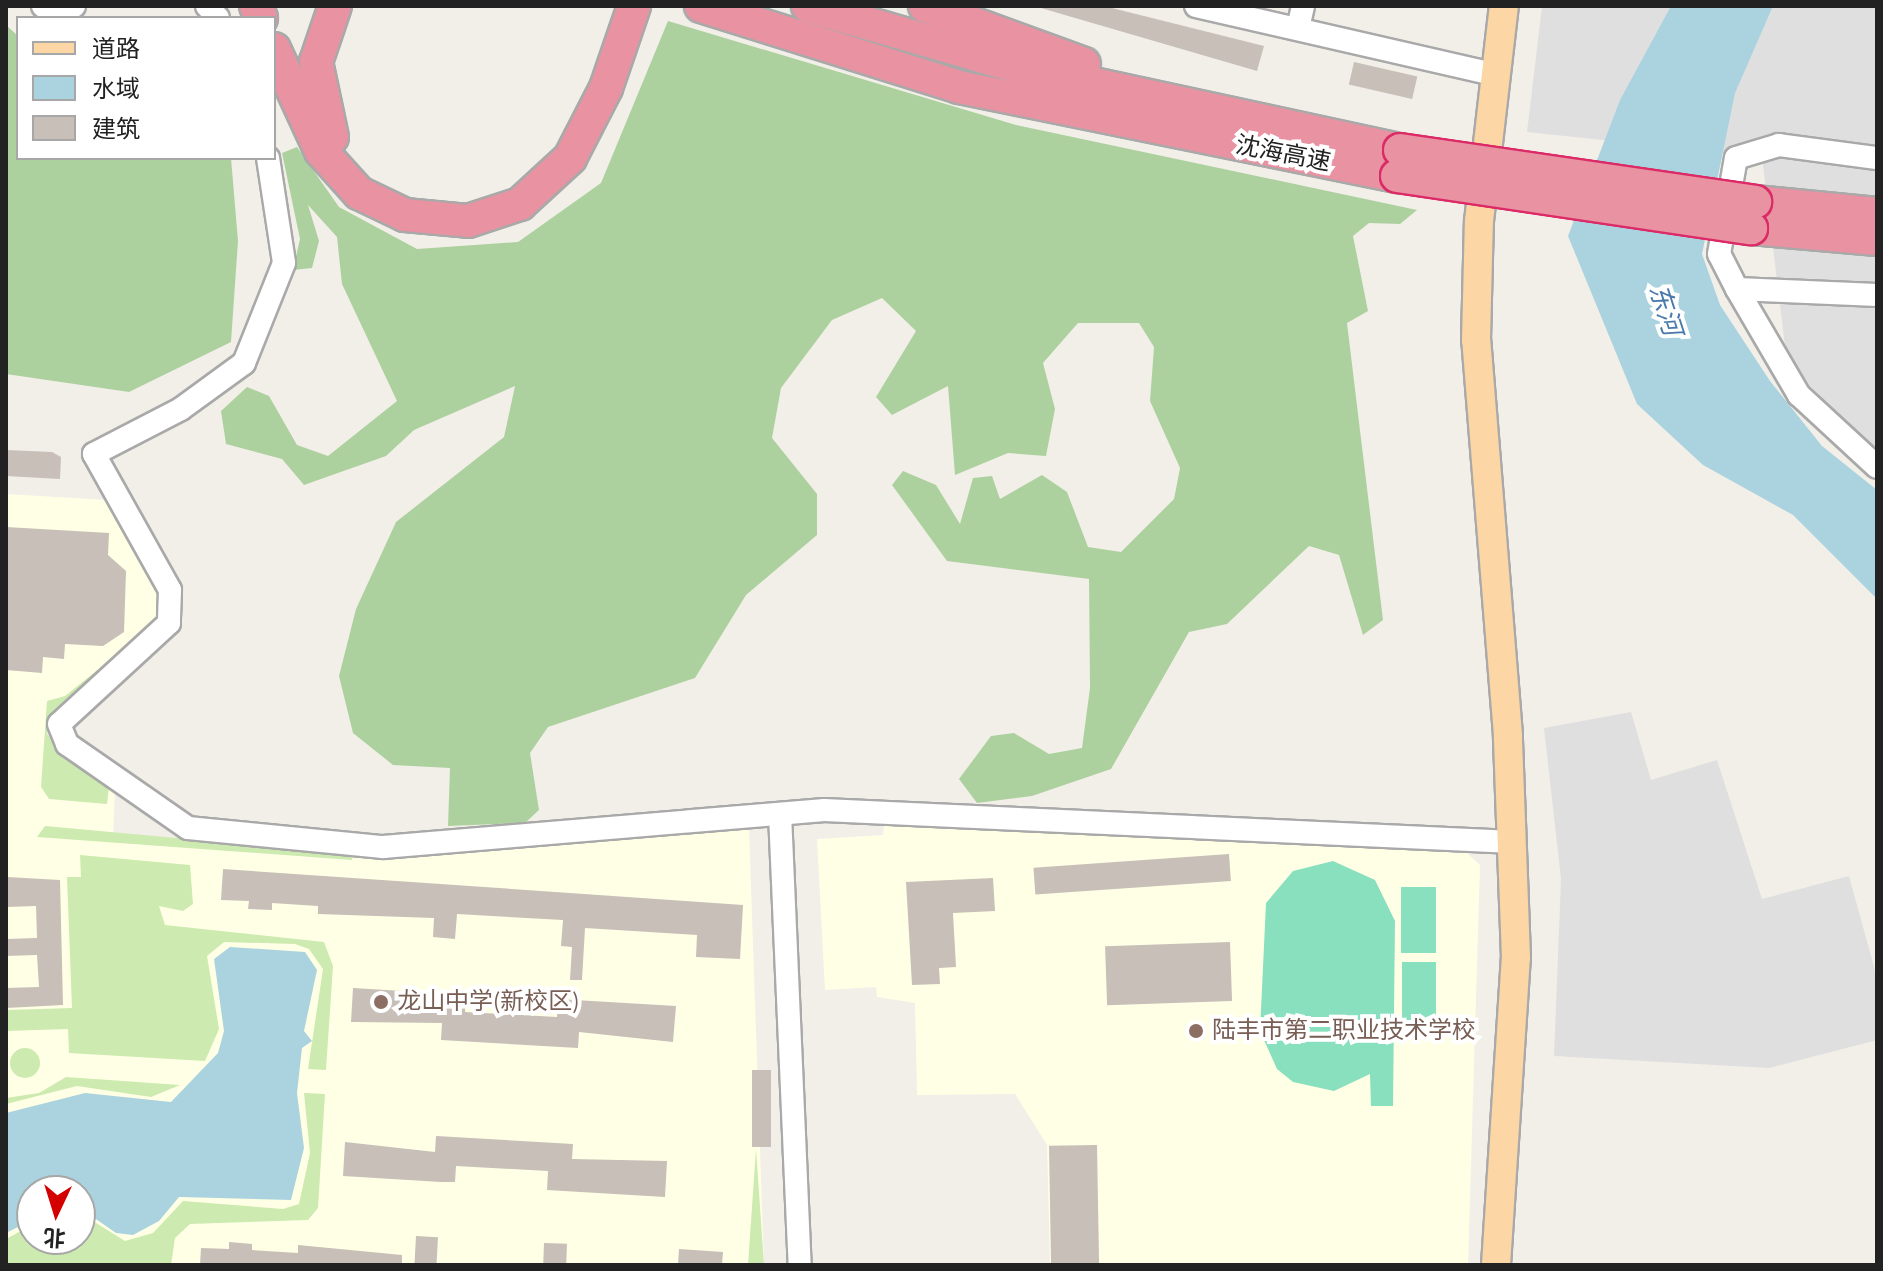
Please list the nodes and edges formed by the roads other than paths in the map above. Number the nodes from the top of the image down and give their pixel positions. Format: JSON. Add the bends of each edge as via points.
{"nodes":[{"id":1,"x":43,"y":6,"type":"edge"},
{"id":2,"x":74,"y":6,"type":"edge"},
{"id":3,"x":335,"y":6,"type":"edge"},
{"id":4,"x":619,"y":6,"type":"edge"},
{"id":5,"x":634,"y":6,"type":"edge"},
{"id":6,"x":701,"y":6,"type":"edge"},
{"id":7,"x":808,"y":6,"type":"edge"},
{"id":8,"x":925,"y":6,"type":"edge"},
{"id":9,"x":1196,"y":6,"type":"edge"},
{"id":10,"x":1504,"y":6,"type":"edge"},
{"id":11,"x":1300,"y":17,"type":"edge"},
{"id":12,"x":276,"y":53,"type":"edge"},
{"id":13,"x":1497,"y":75,"type":"junction"},
{"id":14,"x":1279,"y":120,"type":"junction"},
{"id":15,"x":1877,"y":158,"type":"edge"},
{"id":16,"x":268,"y":160,"type":"edge"},
{"id":17,"x":1399,"y":163,"type":"junction"},
{"id":18,"x":1877,"y":214,"type":"edge"},
{"id":19,"x":1753,"y":215,"type":"junction"},
{"id":20,"x":1877,"y":239,"type":"edge"},
{"id":21,"x":1737,"y":289,"type":"junction"},
{"id":22,"x":1877,"y":295,"type":"edge"},
{"id":23,"x":1877,"y":467,"type":"edge"},
{"id":24,"x":780,"y":814,"type":"junction"},
{"id":25,"x":1513,"y":842,"type":"junction"},
{"id":26,"x":800,"y":1265,"type":"edge"},
{"id":27,"x":1496,"y":1265,"type":"edge"}],
"edges":[{"from":1,"to":2,"type":"street"},
{"from":3,"to":4,"type":"highway","via":[[316,62],[324,124],[343,157],[376,186],[445,206],[511,190],[556,149],[585,99]]},
{"from":5,"to":12,"type":"highway","via":[[606,88],[570,158],[520,204],[468,221],[405,215],[359,193],[321,151]]},
{"from":6,"to":17,"type":"highway","name":"沈海高速","via":[[959,87]]},
{"from":7,"to":14,"type":"highway","name":"沈海高速","via":[[1029,70]]},
{"from":8,"to":14,"type":"highway","via":[[1092,66]]},
{"from":9,"to":11,"type":"street"},
{"from":10,"to":13,"type":"main road"},
{"from":11,"to":13,"type":"street"},
{"from":13,"to":25,"type":"main road","via":[[1479,221],[1476,340]]},
{"from":14,"to":17,"type":"highway","name":"沈海高速"},
{"from":15,"to":21,"type":"street","via":[[1779,145],[1736,158],[1719,254]]},
{"from":16,"to":24,"type":"street","via":[[284,263],[244,363],[181,409],[102,444],[94,454],[166,579],[172,615],[164,631],[64,718],[61,738],[199,830],[383,847]]},
{"from":17,"to":19,"type":"highway","name":"沈海高速","bridge":true},
{"from":18,"to":19,"type":"highway","name":"沈海高速"},
{"from":19,"to":20,"type":"highway","name":"沈海高速"},
{"from":21,"to":22,"type":"street"},
{"from":21,"to":23,"type":"street","via":[[1799,395]]},
{"from":24,"to":25,"type":"street"},
{"from":24,"to":26,"type":"street"},
{"from":25,"to":27,"type":"main road","via":[[1516,958]]}]}
